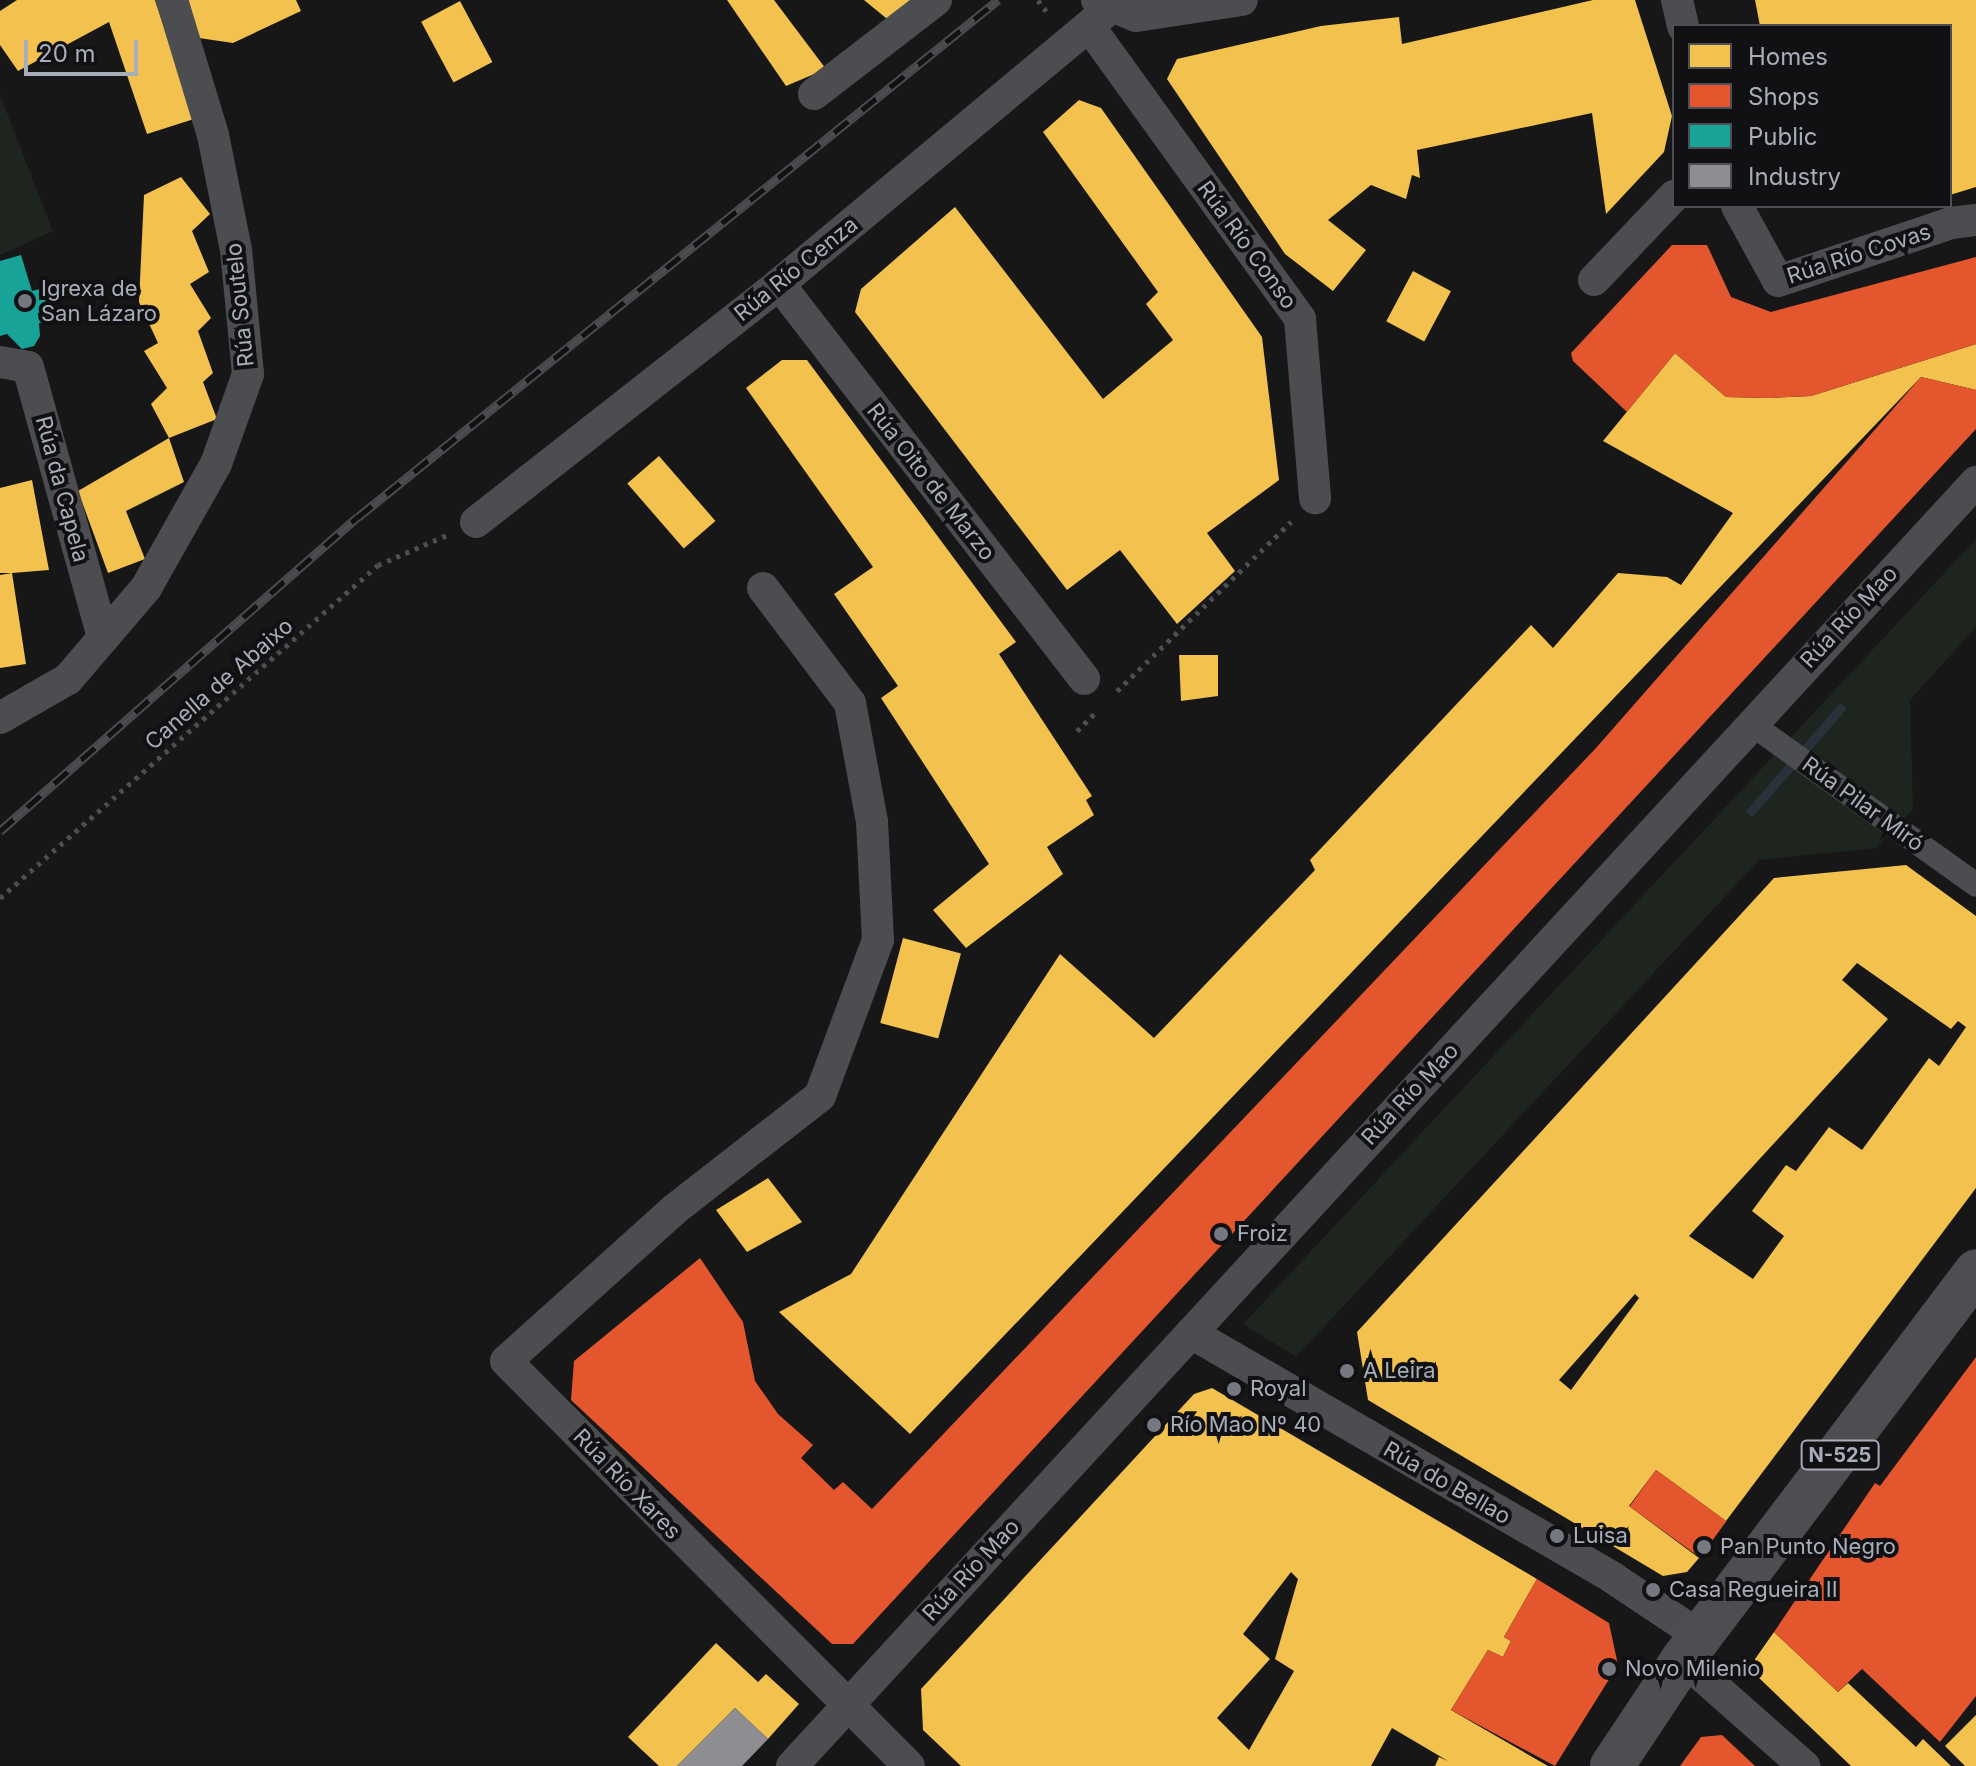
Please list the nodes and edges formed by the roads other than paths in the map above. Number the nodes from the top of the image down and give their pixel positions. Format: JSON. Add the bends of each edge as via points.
{"nodes":[{"id":1,"x":172,"y":0,"type":"edge"},
{"id":2,"x":936,"y":0,"type":"edge"},
{"id":3,"x":1242,"y":0,"type":"edge"},
{"id":4,"x":1677,"y":0,"type":"edge"},
{"id":5,"x":1099,"y":11,"type":"edge"},
{"id":6,"x":1683,"y":24,"type":"edge"},
{"id":7,"x":814,"y":94,"type":"dead end"},
{"id":8,"x":1672,"y":198,"type":"edge"},
{"id":9,"x":1738,"y":208,"type":"edge"},
{"id":10,"x":1976,"y":220,"type":"edge"},
{"id":11,"x":1594,"y":280,"type":"dead end"},
{"id":12,"x":779,"y":284,"type":"junction"},
{"id":13,"x":0,"y":362,"type":"edge"},
{"id":14,"x":1976,"y":482,"type":"edge"},
{"id":15,"x":1315,"y":498,"type":"road end"},
{"id":16,"x":476,"y":522,"type":"road end"},
{"id":17,"x":763,"y":588,"type":"dead end"},
{"id":18,"x":103,"y":638,"type":"junction"},
{"id":19,"x":1084,"y":679,"type":"dead end"},
{"id":20,"x":0,"y":718,"type":"edge"},
{"id":21,"x":1750,"y":723,"type":"junction"},
{"id":22,"x":1976,"y":885,"type":"edge"},
{"id":23,"x":1976,"y":1271,"type":"edge"},
{"id":24,"x":1191,"y":1333,"type":"junction"},
{"id":25,"x":1692,"y":1648,"type":"junction"},
{"id":26,"x":845,"y":1707,"type":"junction"},
{"id":27,"x":792,"y":1766,"type":"edge"},
{"id":28,"x":909,"y":1766,"type":"edge"},
{"id":29,"x":1612,"y":1766,"type":"edge"},
{"id":30,"x":1804,"y":1766,"type":"edge"}],
"edges":[{"from":1,"to":18,"type":"street","name":"Rúa Soutelo","via":[[213,135],[236,250],[248,374],[216,464],[146,588]]},
{"from":2,"to":7,"type":"street"},
{"from":3,"to":5,"type":"street","via":[[1174,14]]},
{"from":4,"to":6,"type":"street"},
{"from":5,"to":12,"type":"street","name":"Rúa Río Cenza"},
{"from":5,"to":15,"type":"street","name":"Rúa Río Conso","via":[[1300,319]]},
{"from":8,"to":11,"type":"street"},
{"from":9,"to":10,"type":"street","name":"Rúa Río Covas","via":[[1778,281],[1951,223]]},
{"from":12,"to":16,"type":"street","name":"Rúa Río Cenza"},
{"from":12,"to":19,"type":"street","name":"Rúa Oito de Marzo"},
{"from":13,"to":18,"type":"street","name":"Rúa da Capela","via":[[28,367]]},
{"from":14,"to":21,"type":"street","name":"Rúa Río Mao"},
{"from":17,"to":26,"type":"street","name":"Rúa Río Xares","via":[[850,703],[872,822],[878,940],[820,1096],[675,1209],[506,1361]]},
{"from":18,"to":20,"type":"street","name":"Rúa Soutelo","via":[[68,679]]},
{"from":21,"to":22,"type":"street","name":"Rúa Pilar Miró"},
{"from":21,"to":24,"type":"street","name":"Rúa Río Mao"},
{"from":23,"to":25,"type":"highway","number":"N-525"},
{"from":24,"to":25,"type":"street","name":"Rúa do Bellao","via":[[1613,1578]]},
{"from":24,"to":26,"type":"street","name":"Rúa Río Mao"},
{"from":25,"to":29,"type":"highway","number":"N-525"},
{"from":25,"to":30,"type":"street","name":"Rúa do Bellao"},
{"from":26,"to":27,"type":"street","name":"Rúa Río Mao"},
{"from":26,"to":28,"type":"street","name":"Rúa Río Xares"}]}
